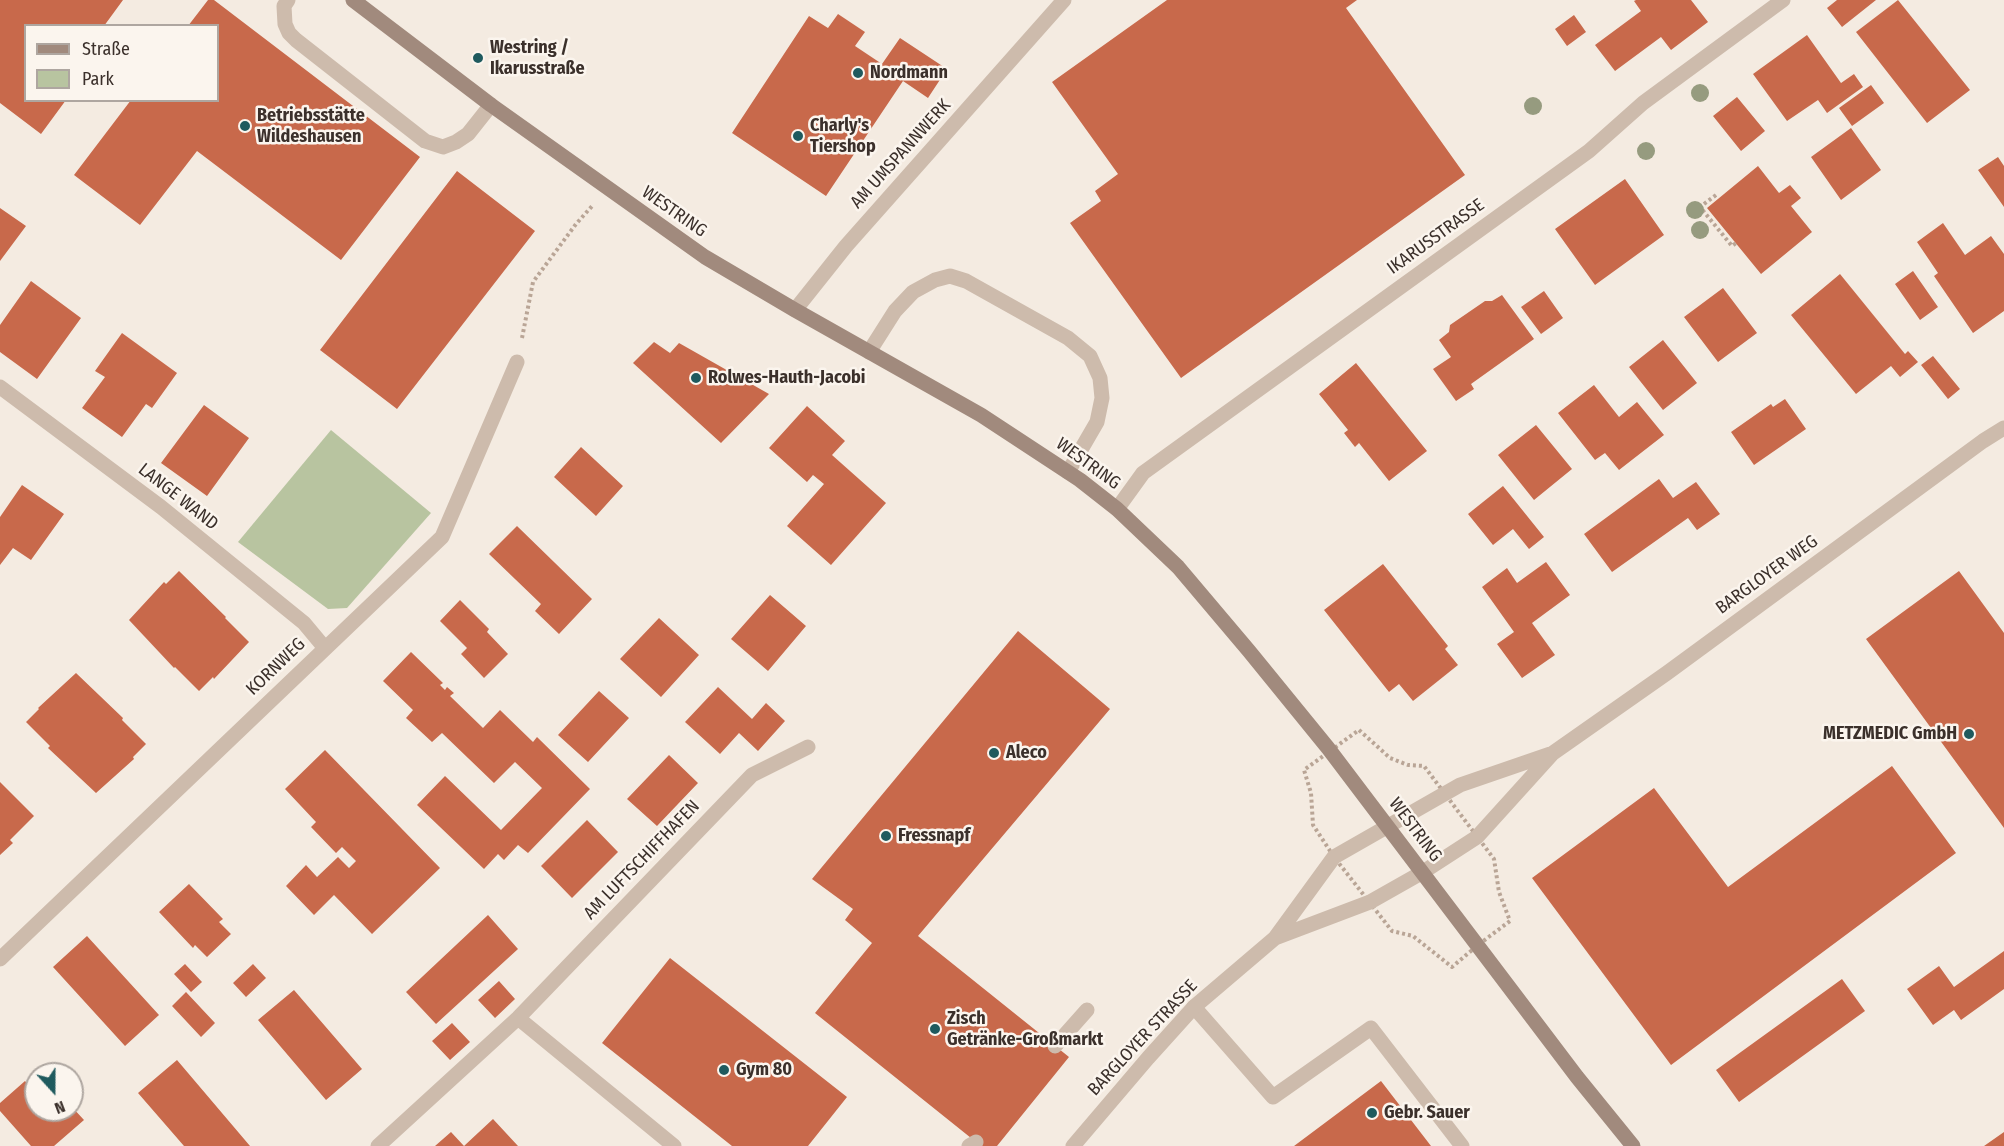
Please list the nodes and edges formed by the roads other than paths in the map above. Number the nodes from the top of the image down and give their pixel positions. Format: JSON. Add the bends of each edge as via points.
{"nodes":[{"id":1,"x":288,"y":0,"type":"edge"},
{"id":2,"x":353,"y":0,"type":"edge"},
{"id":3,"x":1064,"y":0,"type":"edge"},
{"id":4,"x":1783,"y":0,"type":"edge"},
{"id":5,"x":491,"y":105,"type":"junction"},
{"id":6,"x":795,"y":310,"type":"junction"},
{"id":7,"x":869,"y":352,"type":"junction"},
{"id":8,"x":517,"y":362,"type":"road end"},
{"id":9,"x":0,"y":387,"type":"edge"},
{"id":10,"x":2004,"y":428,"type":"edge"},
{"id":11,"x":1068,"y":472,"type":"junction"},
{"id":12,"x":1117,"y":509,"type":"junction"},
{"id":13,"x":324,"y":647,"type":"junction"},
{"id":14,"x":808,"y":747,"type":"dead end"},
{"id":15,"x":1553,"y":753,"type":"junction"},
{"id":16,"x":1387,"y":826,"type":"junction"},
{"id":17,"x":1423,"y":872,"type":"junction"},
{"id":18,"x":1275,"y":938,"type":"junction"},
{"id":19,"x":0,"y":959,"type":"edge"},
{"id":20,"x":1194,"y":1007,"type":"junction"},
{"id":21,"x":1087,"y":1010,"type":"dead end"},
{"id":22,"x":518,"y":1018,"type":"junction"},
{"id":23,"x":1055,"y":1046,"type":"dead end"},
{"id":24,"x":378,"y":1146,"type":"edge"},
{"id":25,"x":674,"y":1146,"type":"edge"},
{"id":26,"x":1073,"y":1146,"type":"edge"},
{"id":27,"x":1462,"y":1146,"type":"edge"},
{"id":28,"x":1633,"y":1146,"type":"edge"}],
"edges":[{"from":1,"to":5,"type":"street","via":[[284,6],[285,24],[296,40],[425,141],[443,147],[456,142],[468,134]]},
{"from":2,"to":5,"type":"main road","name":"WESTRING"},
{"from":3,"to":6,"type":"street","name":"AM UMSPANNWERK","via":[[846,246]]},
{"from":4,"to":12,"type":"street","name":"IKARUSSTRASSE","via":[[1643,103],[1589,151],[1143,473]]},
{"from":5,"to":6,"type":"main road","name":"WESTRING","via":[[705,257]]},
{"from":6,"to":7,"type":"main road","name":"WESTRING"},
{"from":7,"to":11,"type":"main road","name":"WESTRING","via":[[981,415]]},
{"from":7,"to":11,"type":"street","via":[[913,292],[950,276],[966,280],[1068,338],[1090,356],[1100,378],[1102,398],[1097,422]]},
{"from":8,"to":13,"type":"street","name":"KORNWEG","via":[[442,537]]},
{"from":9,"to":13,"type":"street","name":"LANGE WAND","via":[[161,507],[304,623]]},
{"from":10,"to":15,"type":"street","name":"BARGLOYER WEG"},
{"from":11,"to":12,"type":"main road","name":"WESTRING"},
{"from":12,"to":16,"type":"main road","name":"WESTRING","via":[[1178,567],[1257,659]]},
{"from":13,"to":19,"type":"street","name":"KORNWEG"},
{"from":14,"to":22,"type":"street","name":"AM LUFTSCHIFFHAFEN","via":[[752,774]]},
{"from":15,"to":16,"type":"street","name":"BARGLOYER WEG","via":[[1460,785]]},
{"from":15,"to":17,"type":"street","name":"BARGLOYER WEG","via":[[1477,837]]},
{"from":16,"to":17,"type":"main road","name":"WESTRING"},
{"from":16,"to":18,"type":"street","name":"BARGLOYER STRASSE","via":[[1334,857]]},
{"from":17,"to":18,"type":"street","name":"BARGLOYER STRASSE","via":[[1370,902]]},
{"from":17,"to":28,"type":"main road","name":"WESTRING"},
{"from":18,"to":20,"type":"street","name":"BARGLOYER STRASSE"},
{"from":20,"to":26,"type":"street","name":"BARGLOYER STRASSE"},
{"from":20,"to":27,"type":"street","via":[[1273,1097],[1371,1028]]},
{"from":21,"to":23,"type":"street"},
{"from":22,"to":24,"type":"street","name":"AM LUFTSCHIFFHAFEN"},
{"from":22,"to":25,"type":"street"}]}
